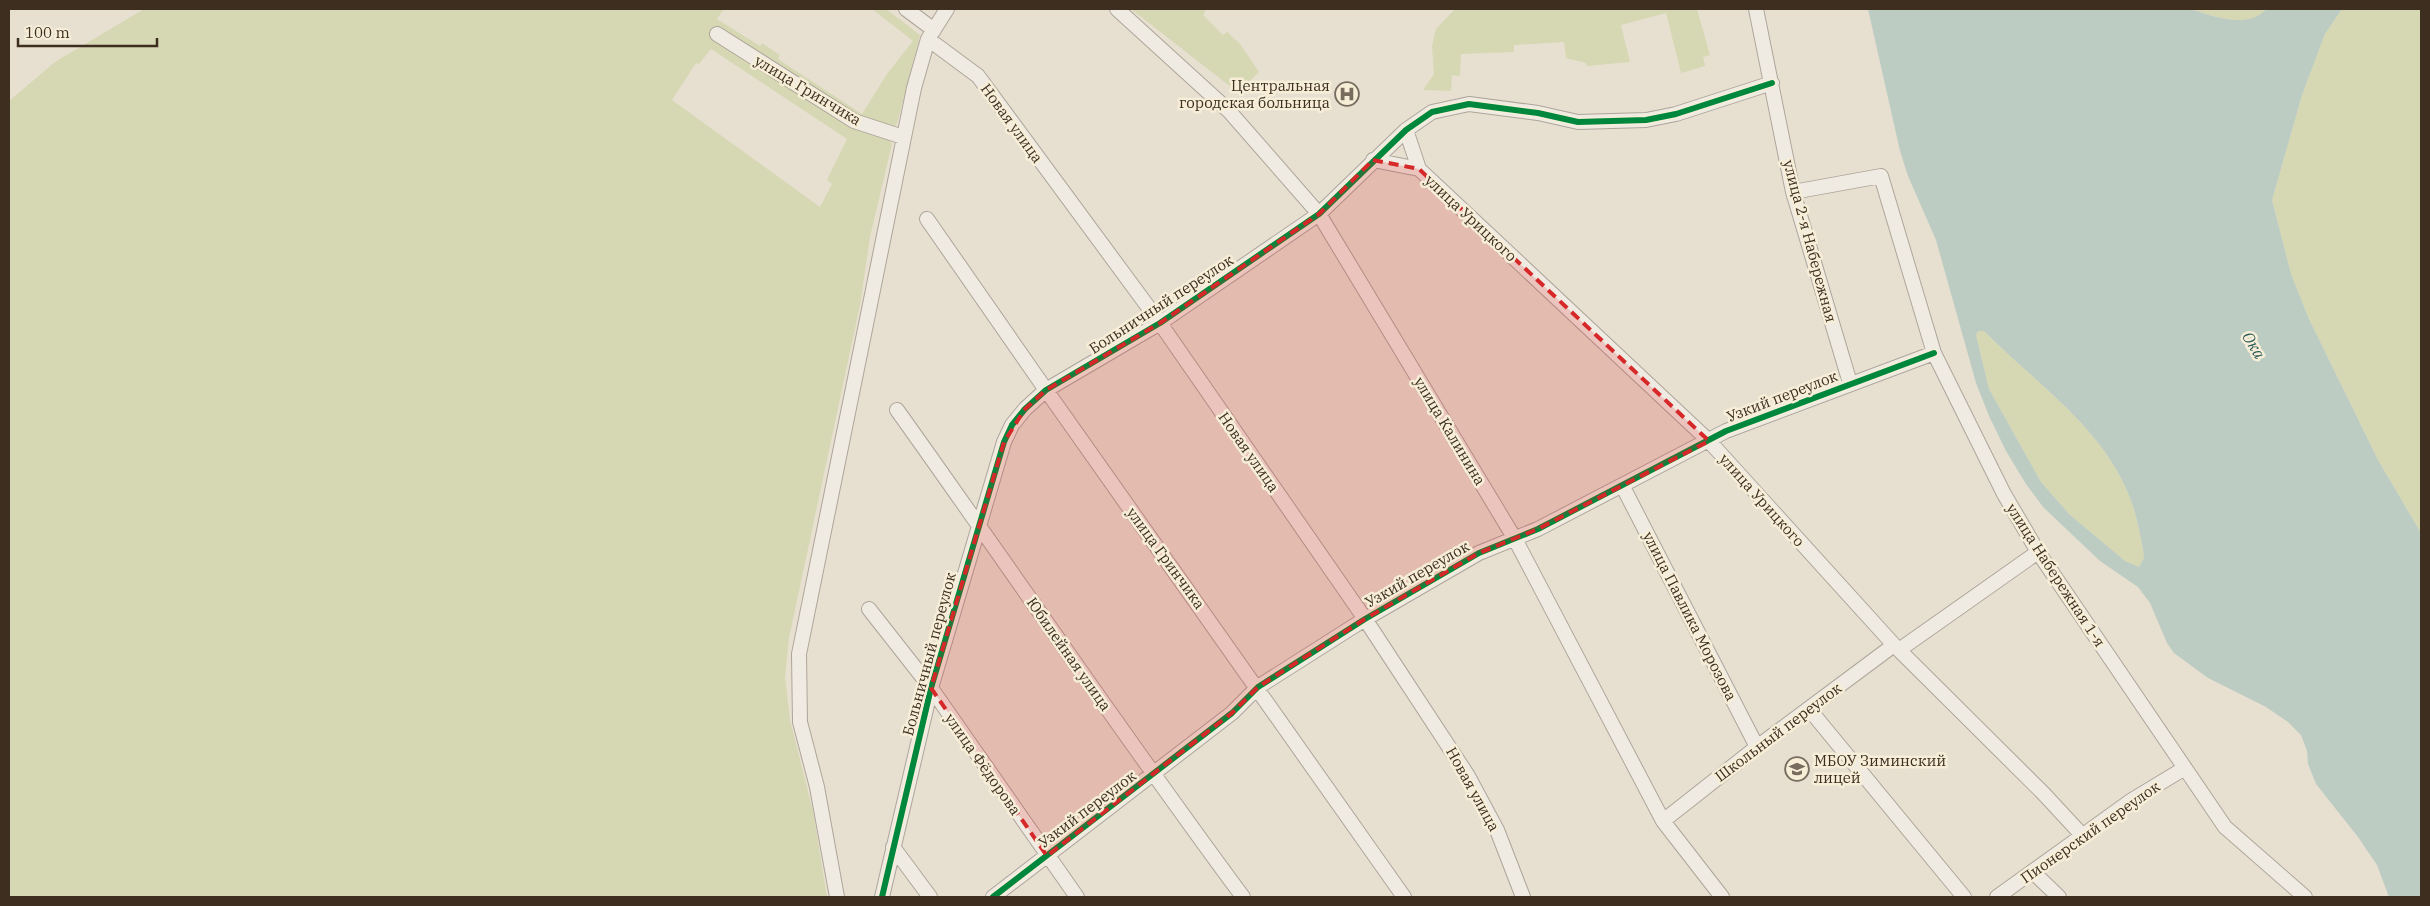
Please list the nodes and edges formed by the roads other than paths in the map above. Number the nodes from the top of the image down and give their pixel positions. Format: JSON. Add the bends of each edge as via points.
{"nodes":[{"id":1,"x":906,"y":9,"type":"edge"},
{"id":2,"x":947,"y":9,"type":"edge"},
{"id":3,"x":1117,"y":9,"type":"edge"},
{"id":4,"x":1756,"y":9,"type":"edge"},
{"id":5,"x":717,"y":34,"type":"dead end"},
{"id":6,"x":931,"y":34,"type":"junction"},
{"id":7,"x":1772,"y":84,"type":"junction"},
{"id":8,"x":1406,"y":130,"type":"junction"},
{"id":9,"x":904,"y":137,"type":"junction"},
{"id":10,"x":1373,"y":160,"type":"junction"},
{"id":11,"x":1418,"y":169,"type":"junction"},
{"id":12,"x":1793,"y":192,"type":"junction"},
{"id":13,"x":1319,"y":214,"type":"junction"},
{"id":14,"x":927,"y":219,"type":"dead end"},
{"id":15,"x":1160,"y":323,"type":"junction"},
{"id":16,"x":1934,"y":353,"type":"junction"},
{"id":17,"x":1850,"y":383,"type":"junction"},
{"id":18,"x":1046,"y":390,"type":"junction"},
{"id":19,"x":897,"y":410,"type":"dead end"},
{"id":20,"x":1709,"y":441,"type":"junction"},
{"id":21,"x":1622,"y":485,"type":"junction"},
{"id":22,"x":979,"y":524,"type":"junction"},
{"id":23,"x":1515,"y":539,"type":"junction"},
{"id":24,"x":2038,"y":552,"type":"junction"},
{"id":25,"x":869,"y":609,"type":"dead end"},
{"id":26,"x":1365,"y":619,"type":"junction"},
{"id":27,"x":1896,"y":647,"type":"junction"},
{"id":28,"x":1258,"y":687,"type":"junction"},
{"id":29,"x":931,"y":688,"type":"junction"},
{"id":30,"x":1809,"y":709,"type":"junction"},
{"id":31,"x":1757,"y":746,"type":"junction"},
{"id":32,"x":2185,"y":768,"type":"junction"},
{"id":33,"x":1152,"y":775,"type":"junction"},
{"id":34,"x":1663,"y":821,"type":"junction"},
{"id":35,"x":2082,"y":835,"type":"junction"},
{"id":36,"x":893,"y":847,"type":"junction"},
{"id":37,"x":1047,"y":856,"type":"junction"},
{"id":38,"x":2033,"y":872,"type":"junction"},
{"id":39,"x":837,"y":897,"type":"edge"},
{"id":40,"x":882,"y":897,"type":"edge"},
{"id":41,"x":930,"y":897,"type":"edge"},
{"id":42,"x":993,"y":897,"type":"edge"},
{"id":43,"x":1077,"y":897,"type":"edge"},
{"id":44,"x":1243,"y":897,"type":"edge"},
{"id":45,"x":1404,"y":897,"type":"edge"},
{"id":46,"x":1523,"y":897,"type":"edge"},
{"id":47,"x":1722,"y":897,"type":"edge"},
{"id":48,"x":1964,"y":897,"type":"edge"},
{"id":49,"x":1996,"y":897,"type":"edge"},
{"id":50,"x":2059,"y":897,"type":"edge"},
{"id":51,"x":2304,"y":897,"type":"edge"}],
"edges":[{"from":1,"to":6,"type":"street","name":"Новая улица"},
{"from":2,"to":6,"type":"street"},
{"from":3,"to":13,"type":"street","name":"улица Калинина","via":[[1229,111]]},
{"from":4,"to":7,"type":"street","name":"улица 2-я Набережная"},
{"from":5,"to":9,"type":"street","name":"улица Гринчика","via":[[854,121]]},
{"from":6,"to":9,"type":"street","via":[[914,88]]},
{"from":6,"to":15,"type":"street","name":"Новая улица","via":[[978,76]]},
{"from":7,"to":8,"type":"street","name":"Больничный переулок","via":[[1646,120],[1578,122],[1538,112],[1469,104],[1432,112]]},
{"from":7,"to":12,"type":"street","name":"улица 2-я Набережная"},
{"from":8,"to":10,"type":"street","name":"Больничный переулок"},
{"from":8,"to":11,"type":"street"},
{"from":9,"to":39,"type":"street","via":[[799,654],[800,722],[817,787]]},
{"from":10,"to":11,"type":"street","name":"улица Урицкого"},
{"from":10,"to":13,"type":"street","name":"Больничный переулок"},
{"from":11,"to":20,"type":"street","name":"улица Урицкого"},
{"from":12,"to":16,"type":"street","name":"улица Набережная 1-я","via":[[1882,176]]},
{"from":12,"to":17,"type":"street","name":"улица 2-я Набережная"},
{"from":13,"to":15,"type":"street","name":"Больничный переулок"},
{"from":13,"to":23,"type":"street","name":"улица Калинина"},
{"from":14,"to":18,"type":"street","name":"улица Гринчика"},
{"from":15,"to":18,"type":"street","name":"Больничный переулок"},
{"from":15,"to":26,"type":"street","name":"Новая улица"},
{"from":16,"to":17,"type":"street","name":"Узкий переулок"},
{"from":16,"to":24,"type":"street","name":"улица Набережная 1-я","via":[[2004,494]]},
{"from":17,"to":20,"type":"street","name":"Узкий переулок","via":[[1726,430]]},
{"from":18,"to":22,"type":"street","name":"Больничный переулок","via":[[1024,409],[1012,425]]},
{"from":18,"to":28,"type":"street","name":"улица Гринчика"},
{"from":19,"to":22,"type":"street","name":"Юбилейная улица"},
{"from":20,"to":21,"type":"street","name":"Узкий переулок"},
{"from":20,"to":27,"type":"street","name":"улица Урицкого"},
{"from":21,"to":23,"type":"street","name":"Узкий переулок"},
{"from":21,"to":31,"type":"street","name":"улица Павлика Морозова"},
{"from":22,"to":29,"type":"street","name":"Больничный переулок"},
{"from":22,"to":33,"type":"street","name":"Юбилейная улица"},
{"from":23,"to":26,"type":"street","name":"Узкий переулок","via":[[1479,553]]},
{"from":23,"to":34,"type":"street","name":"улица Калинина"},
{"from":24,"to":27,"type":"street","name":"Школьный переулок"},
{"from":24,"to":32,"type":"street","name":"улица Набережная 1-я"},
{"from":25,"to":29,"type":"street","name":"улица Фёдорова"},
{"from":26,"to":28,"type":"street","name":"Узкий переулок"},
{"from":26,"to":46,"type":"street","name":"Новая улица","via":[[1468,776],[1497,830]]},
{"from":27,"to":30,"type":"street","name":"Школьный переулок"},
{"from":27,"to":35,"type":"street","name":"улица Урицкого","via":[[2043,792]]},
{"from":28,"to":33,"type":"street","name":"Узкий переулок","via":[[1232,712]]},
{"from":28,"to":45,"type":"street","name":"улица Гринчика"},
{"from":29,"to":36,"type":"street","name":"Больничный переулок"},
{"from":29,"to":37,"type":"street","name":"улица Фёдорова"},
{"from":30,"to":31,"type":"street","name":"Школьный переулок"},
{"from":30,"to":48,"type":"street"},
{"from":31,"to":34,"type":"street","name":"Школьный переулок"},
{"from":32,"to":35,"type":"street","name":"Пионерский переулок"},
{"from":32,"to":51,"type":"street","name":"улица Набережная 1-я","via":[[2225,827]]},
{"from":33,"to":37,"type":"street","name":"Узкий переулок"},
{"from":33,"to":44,"type":"street","name":"Юбилейная улица"},
{"from":34,"to":47,"type":"street","name":"улица Калинина"},
{"from":35,"to":38,"type":"street","name":"Пионерский переулок"},
{"from":36,"to":40,"type":"street","name":"Больничный переулок"},
{"from":36,"to":41,"type":"street"},
{"from":37,"to":42,"type":"street","name":"Узкий переулок"},
{"from":37,"to":43,"type":"street","name":"улица Фёдорова"},
{"from":38,"to":49,"type":"street","name":"Пионерский переулок"},
{"from":38,"to":50,"type":"street"}]}
